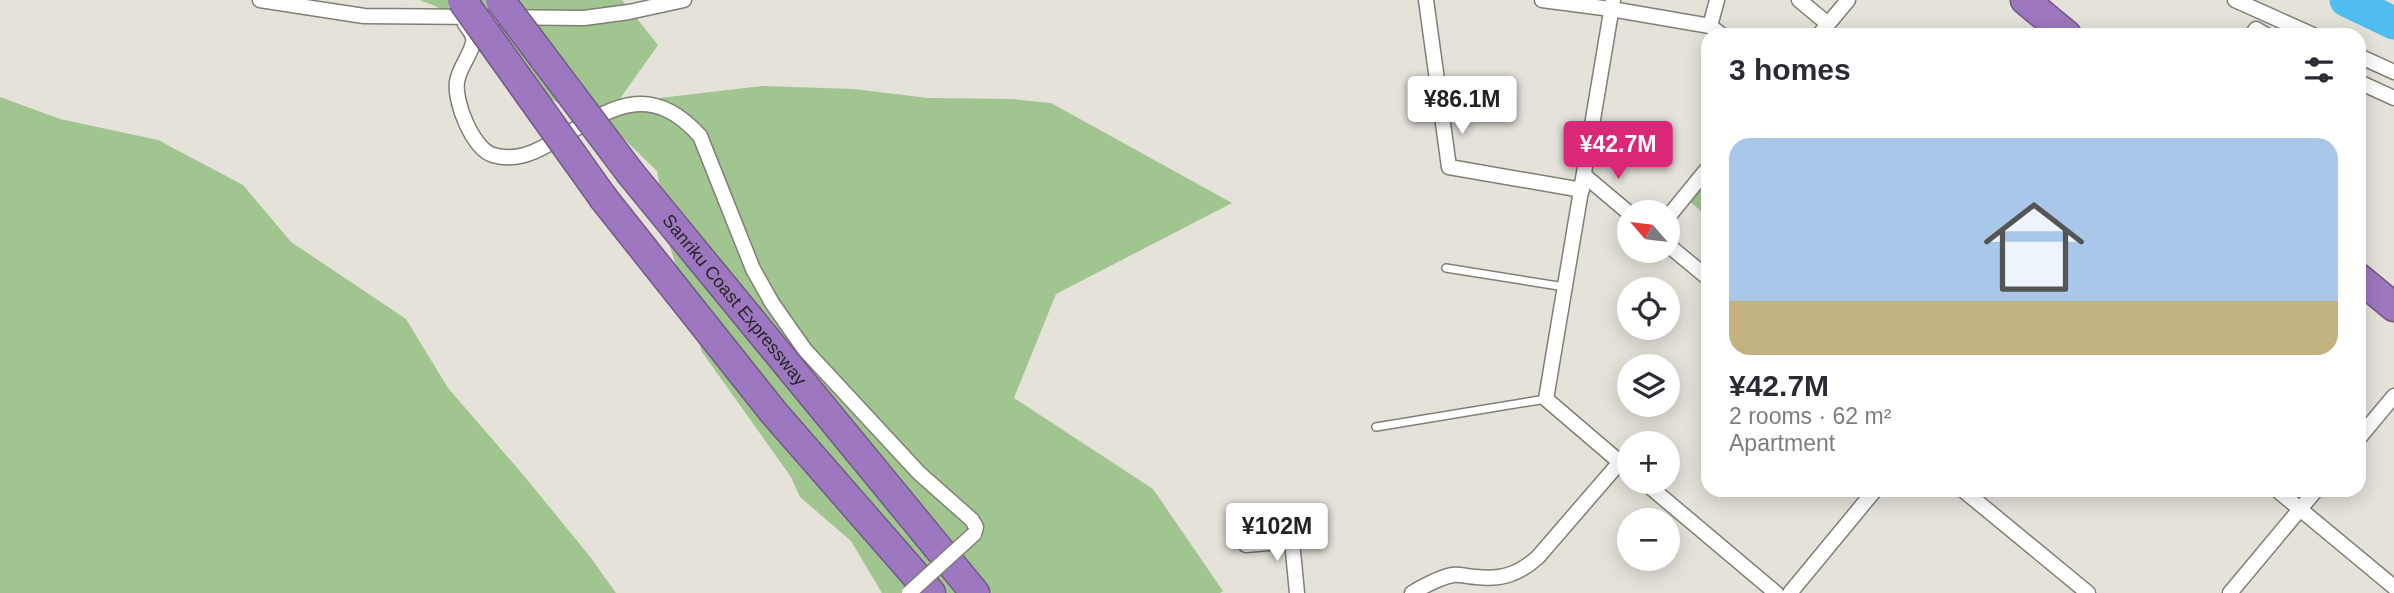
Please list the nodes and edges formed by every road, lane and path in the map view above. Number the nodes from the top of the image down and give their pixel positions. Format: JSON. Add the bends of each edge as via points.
{"nodes":[{"id":1,"x":260,"y":0,"type":"edge"},
{"id":2,"x":499,"y":0,"type":"edge"},
{"id":3,"x":684,"y":0,"type":"edge"},
{"id":4,"x":1426,"y":0,"type":"edge"},
{"id":5,"x":1542,"y":0,"type":"edge"},
{"id":6,"x":1717,"y":0,"type":"edge"},
{"id":7,"x":1799,"y":0,"type":"edge"},
{"id":8,"x":1848,"y":0,"type":"edge"},
{"id":9,"x":2025,"y":0,"type":"edge"},
{"id":10,"x":2235,"y":0,"type":"edge"},
{"id":11,"x":1612,"y":5,"type":"edge"},
{"id":12,"x":461,"y":9,"type":"edge"},
{"id":13,"x":1704,"y":28,"type":"edge"},
{"id":14,"x":1716,"y":28,"type":"edge"},
{"id":15,"x":1821,"y":28,"type":"edge"},
{"id":16,"x":1825,"y":28,"type":"edge"},
{"id":17,"x":2059,"y":28,"type":"edge"},
{"id":18,"x":2297,"y":28,"type":"edge"},
{"id":19,"x":2366,"y":59,"type":"edge"},
{"id":20,"x":2394,"y":72,"type":"edge"},
{"id":21,"x":2366,"y":85,"type":"edge"},
{"id":22,"x":2394,"y":98,"type":"edge"},
{"id":23,"x":1701,"y":177,"type":"edge"},
{"id":24,"x":1584,"y":183,"type":"junction"},
{"id":25,"x":1680,"y":202,"type":"edge"},
{"id":26,"x":1617,"y":205,"type":"edge"},
{"id":27,"x":1680,"y":255,"type":"edge"},
{"id":28,"x":1446,"y":268,"type":"dead end"},
{"id":29,"x":1701,"y":272,"type":"edge"},
{"id":30,"x":2366,"y":284,"type":"edge"},
{"id":31,"x":1566,"y":287,"type":"junction"},
{"id":32,"x":2394,"y":307,"type":"edge"},
{"id":33,"x":2394,"y":396,"type":"edge"},
{"id":34,"x":1546,"y":399,"type":"junction"},
{"id":35,"x":1376,"y":427,"type":"dead end"},
{"id":36,"x":2366,"y":430,"type":"edge"},
{"id":37,"x":1617,"y":460,"type":"edge"},
{"id":38,"x":1617,"y":473,"type":"edge"},
{"id":39,"x":1658,"y":494,"type":"edge"},
{"id":40,"x":1869,"y":497,"type":"edge"},
{"id":41,"x":1972,"y":497,"type":"edge"},
{"id":42,"x":2285,"y":497,"type":"edge"},
{"id":43,"x":2310,"y":497,"type":"edge"},
{"id":44,"x":2300,"y":509,"type":"junction"},
{"id":45,"x":1246,"y":545,"type":"dead end"},
{"id":46,"x":2394,"y":587,"type":"edge"},
{"id":47,"x":909,"y":593,"type":"edge"},
{"id":48,"x":931,"y":593,"type":"edge"},
{"id":49,"x":975,"y":593,"type":"edge"},
{"id":50,"x":1297,"y":593,"type":"edge"},
{"id":51,"x":1412,"y":593,"type":"edge"},
{"id":52,"x":1776,"y":593,"type":"edge"},
{"id":53,"x":1790,"y":593,"type":"edge"},
{"id":54,"x":2088,"y":593,"type":"edge"},
{"id":55,"x":2230,"y":593,"type":"edge"}],
"edges":[{"from":1,"to":12,"type":"street","via":[[364,16]]},
{"from":2,"to":49,"type":"highway","name":"Sanriku Coast Expressway","bridge":true,"via":[[631,174]]},
{"from":3,"to":12,"type":"street","via":[[584,18]]},
{"from":4,"to":24,"type":"street","via":[[1449,167]]},
{"from":5,"to":11,"type":"street"},
{"from":6,"to":14,"type":"street"},
{"from":7,"to":15,"type":"street"},
{"from":8,"to":16,"type":"street"},
{"from":9,"to":17,"type":"highway"},
{"from":10,"to":18,"type":"street"},
{"from":11,"to":13,"type":"street"},
{"from":11,"to":24,"type":"street"},
{"from":12,"to":47,"type":"street","bridge":true,"via":[[473,43],[457,84],[460,111],[474,138],[491,155],[513,158],[531,154],[618,107],[640,103],[673,113],[700,136],[753,269],[805,350],[976,527],[974,534]]},
{"from":12,"to":48,"type":"highway","bridge":true,"via":[[774,413]]},
{"from":19,"to":20,"type":"street"},
{"from":21,"to":22,"type":"street"},
{"from":23,"to":25,"type":"street"},
{"from":24,"to":26,"type":"street"},
{"from":24,"to":31,"type":"street"},
{"from":27,"to":29,"type":"street"},
{"from":28,"to":31,"type":"lane"},
{"from":30,"to":32,"type":"highway"},
{"from":31,"to":34,"type":"street"},
{"from":33,"to":36,"type":"street"},
{"from":34,"to":35,"type":"lane"},
{"from":34,"to":37,"type":"street"},
{"from":38,"to":51,"type":"street","via":[[1527,567],[1501,578],[1453,575]]},
{"from":39,"to":52,"type":"street"},
{"from":40,"to":53,"type":"street"},
{"from":41,"to":54,"type":"street"},
{"from":42,"to":44,"type":"street"},
{"from":43,"to":44,"type":"street"},
{"from":44,"to":46,"type":"street"},
{"from":44,"to":55,"type":"street"},
{"from":45,"to":50,"type":"street","via":[[1292,541]]}]}
